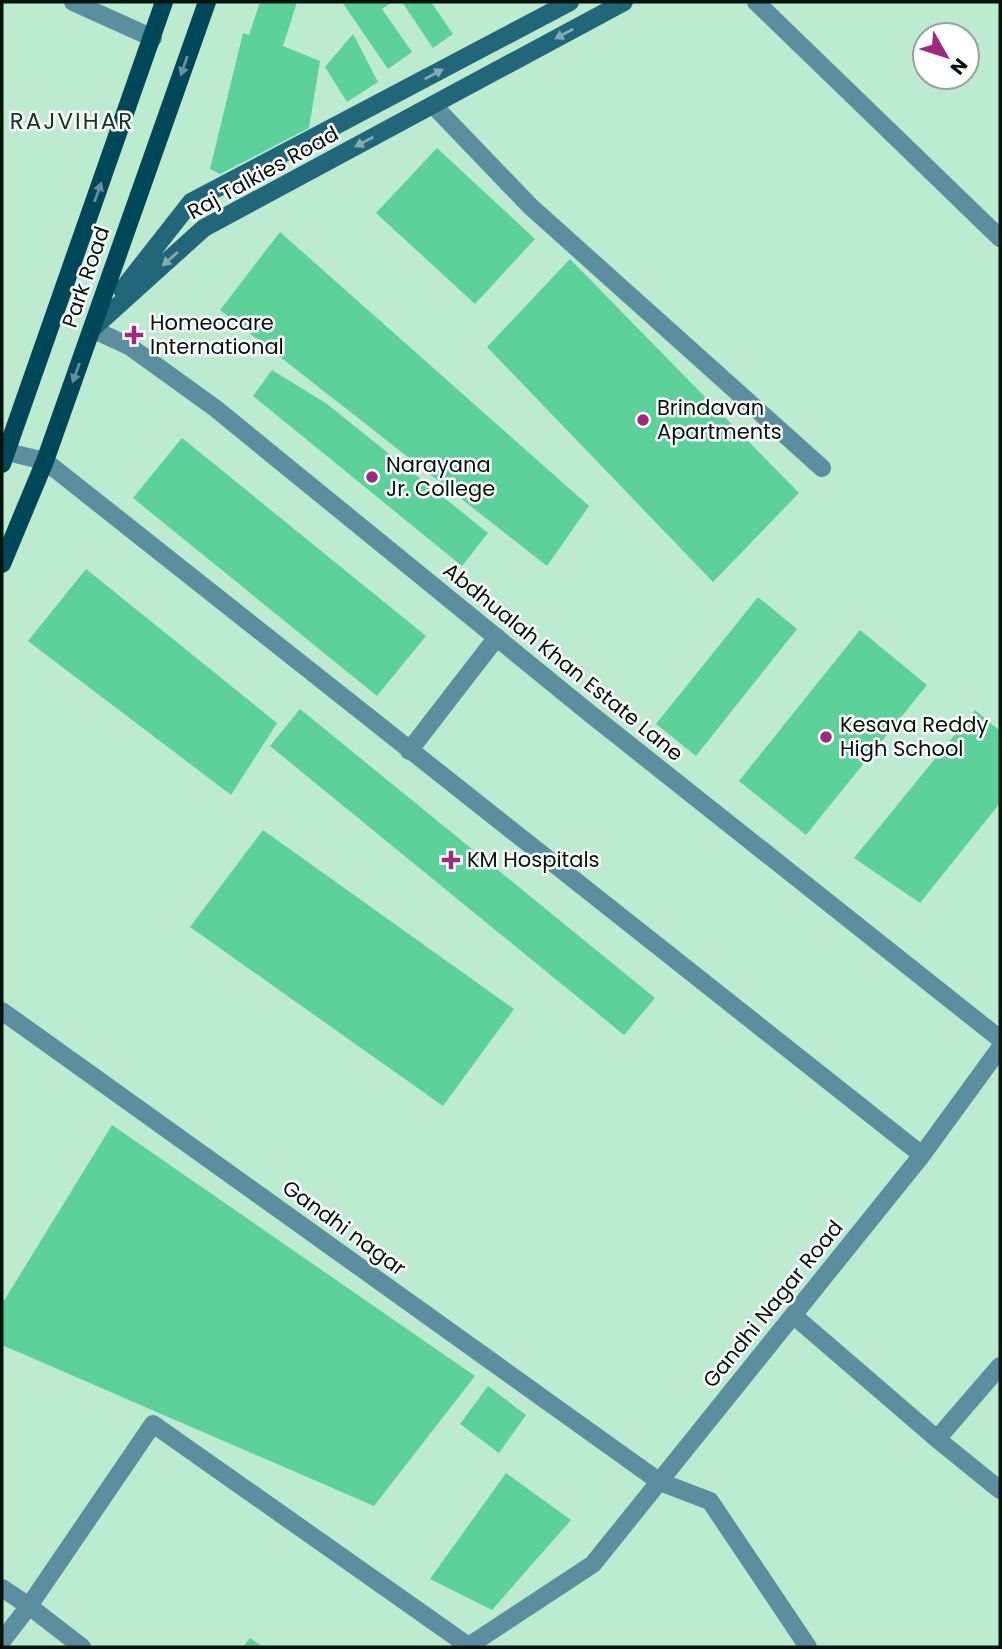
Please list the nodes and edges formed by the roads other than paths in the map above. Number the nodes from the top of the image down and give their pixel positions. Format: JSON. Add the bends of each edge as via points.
{"nodes":[{"id":1,"x":73,"y":2,"type":"edge"},
{"id":2,"x":156,"y":2,"type":"edge"},
{"id":3,"x":164,"y":2,"type":"edge"},
{"id":4,"x":207,"y":2,"type":"edge"},
{"id":5,"x":570,"y":2,"type":"edge"},
{"id":6,"x":624,"y":2,"type":"edge"},
{"id":7,"x":756,"y":2,"type":"edge"},
{"id":8,"x":155,"y":30,"type":"junction"},
{"id":9,"x":433,"y":105,"type":"junction"},
{"id":10,"x":1000,"y":238,"type":"edge"},
{"id":11,"x":92,"y":329,"type":"junction"},
{"id":12,"x":4,"y":458,"type":"edge"},
{"id":13,"x":45,"y":461,"type":"junction"},
{"id":14,"x":822,"y":468,"type":"dead end"},
{"id":15,"x":2,"y":564,"type":"edge"},
{"id":16,"x":497,"y":637,"type":"junction"},
{"id":17,"x":409,"y":751,"type":"junction"},
{"id":18,"x":2,"y":1010,"type":"edge"},
{"id":19,"x":1000,"y":1039,"type":"edge"},
{"id":20,"x":1000,"y":1048,"type":"edge"},
{"id":21,"x":922,"y":1155,"type":"junction"},
{"id":22,"x":793,"y":1315,"type":"junction"},
{"id":23,"x":1000,"y":1366,"type":"edge"},
{"id":24,"x":937,"y":1440,"type":"junction"},
{"id":25,"x":660,"y":1482,"type":"junction"},
{"id":26,"x":1000,"y":1490,"type":"edge"},
{"id":27,"x":2,"y":1588,"type":"edge"},
{"id":28,"x":29,"y":1606,"type":"junction"},
{"id":29,"x":2,"y":1641,"type":"edge"},
{"id":30,"x":82,"y":1647,"type":"edge"},
{"id":31,"x":469,"y":1647,"type":"edge"},
{"id":32,"x":808,"y":1647,"type":"edge"}],
"edges":[{"from":1,"to":8,"type":"street"},
{"from":2,"to":8,"type":"main road"},
{"from":3,"to":8,"type":"main road","name":"Park Road"},
{"from":4,"to":11,"type":"main road","name":"Park Road","one_way":true},
{"from":11,"to":5,"type":"street","name":"Raj Talkies Road","one_way":true,"via":[[191,202]]},
{"from":6,"to":9,"type":"street","name":"Raj Talkies Road","one_way":true},
{"from":7,"to":10,"type":"street"},
{"from":12,"to":8,"type":"main road","name":"Park Road","one_way":true},
{"from":9,"to":11,"type":"street","name":"Raj Talkies Road","one_way":true,"via":[[204,228]]},
{"from":9,"to":14,"type":"street","via":[[530,206]]},
{"from":11,"to":13,"type":"main road","name":"Park Road","one_way":true},
{"from":11,"to":16,"type":"street","name":"Abdhualah Khan Estate Lane","via":[[130,346],[215,408]]},
{"from":12,"to":13,"type":"street"},
{"from":13,"to":15,"type":"main road","name":"Park Road"},
{"from":13,"to":17,"type":"street"},
{"from":16,"to":17,"type":"street"},
{"from":16,"to":19,"type":"street","name":"Abdhualah Khan Estate Lane"},
{"from":17,"to":21,"type":"street"},
{"from":18,"to":25,"type":"street","name":"Gandhi nagar"},
{"from":20,"to":21,"type":"street","name":"Gandhi Nagar Road"},
{"from":21,"to":22,"type":"street","name":"Gandhi Nagar Road"},
{"from":22,"to":24,"type":"street"},
{"from":22,"to":25,"type":"street","name":"Gandhi Nagar Road"},
{"from":23,"to":24,"type":"street"},
{"from":24,"to":26,"type":"street"},
{"from":25,"to":31,"type":"street","name":"Gandhi Nagar Road","via":[[593,1564]]},
{"from":25,"to":32,"type":"street","name":"Gandhi nagar","via":[[710,1501]]},
{"from":27,"to":28,"type":"street"},
{"from":28,"to":29,"type":"street"},
{"from":28,"to":30,"type":"street"},
{"from":28,"to":31,"type":"street","via":[[153,1424]]}]}
